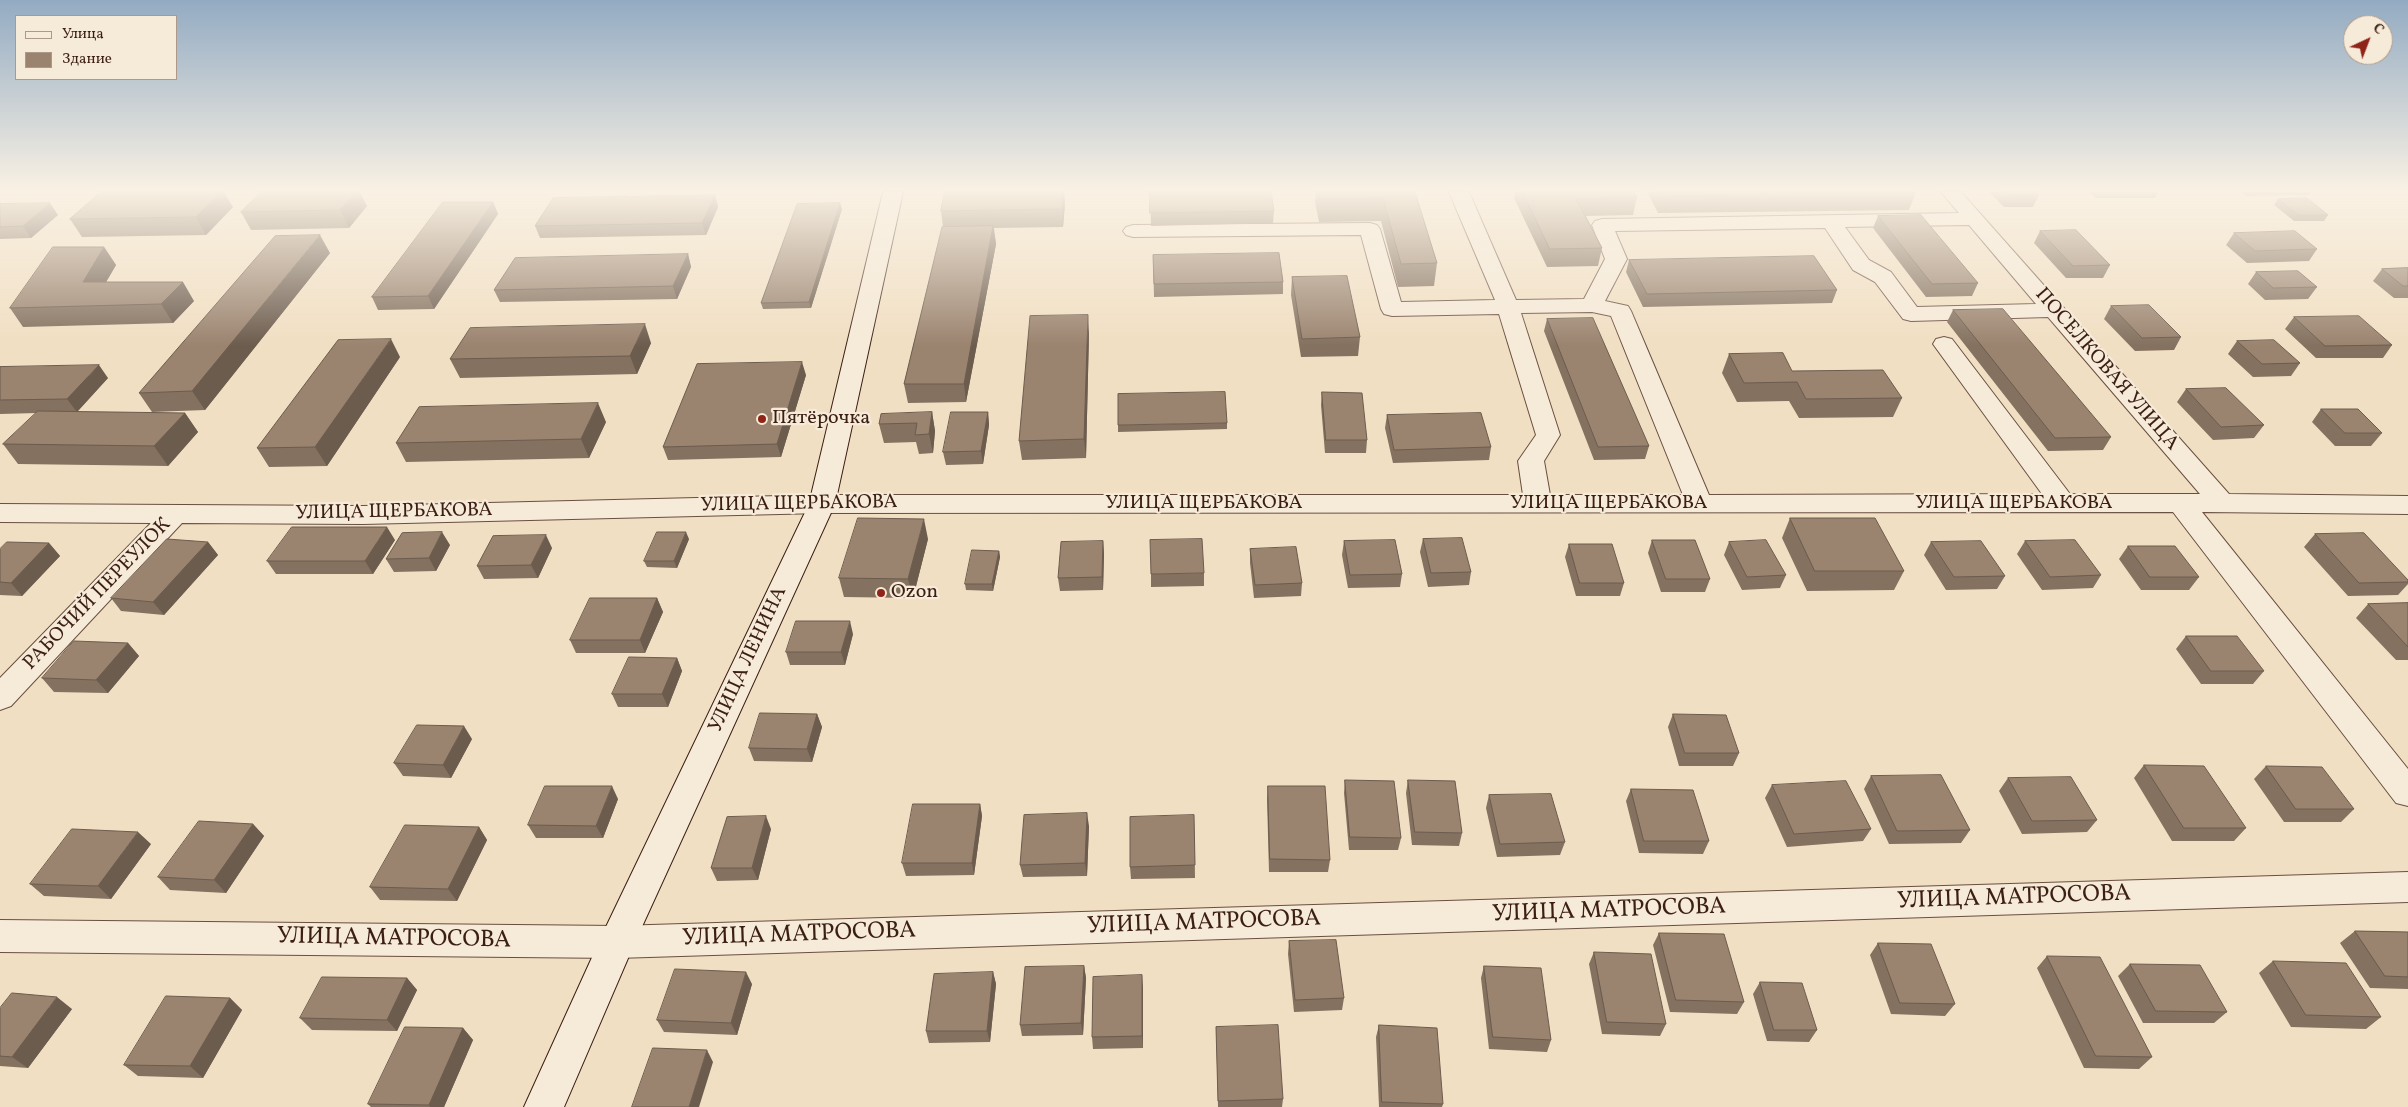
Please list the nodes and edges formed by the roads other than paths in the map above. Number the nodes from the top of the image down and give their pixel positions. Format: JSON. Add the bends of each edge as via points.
{"nodes":[{"id":1,"x":881,"y":244,"type":"edge"},
{"id":2,"x":1374,"y":244,"type":"edge"},
{"id":3,"x":1481,"y":244,"type":"edge"},
{"id":4,"x":1610,"y":244,"type":"edge"},
{"id":5,"x":1846,"y":244,"type":"edge"},
{"id":6,"x":1996,"y":244,"type":"edge"},
{"id":7,"x":1592,"y":305,"type":"junction"},
{"id":8,"x":1508,"y":306,"type":"junction"},
{"id":9,"x":2054,"y":310,"type":"junction"},
{"id":10,"x":1944,"y":344,"type":"dead end"},
{"id":11,"x":2222,"y":503,"type":"junction"},
{"id":12,"x":822,"y":504,"type":"junction"},
{"id":13,"x":1538,"y":504,"type":"junction"},
{"id":14,"x":1700,"y":504,"type":"junction"},
{"id":15,"x":2063,"y":504,"type":"junction"},
{"id":16,"x":2181,"y":504,"type":"junction"},
{"id":17,"x":2408,"y":505,"type":"edge"},
{"id":18,"x":176,"y":513,"type":"junction"},
{"id":19,"x":0,"y":514,"type":"edge"},
{"id":20,"x":0,"y":698,"type":"edge"},
{"id":21,"x":2408,"y":792,"type":"edge"},
{"id":22,"x":2408,"y":887,"type":"edge"},
{"id":23,"x":0,"y":936,"type":"edge"},
{"id":24,"x":617,"y":942,"type":"junction"},
{"id":25,"x":544,"y":1107,"type":"edge"}],
"edges":[{"from":1,"to":12,"type":"street","name":"УЛИЦА ЛЕНИНА"},
{"from":2,"to":8,"type":"street","via":[[1392,309]]},
{"from":3,"to":8,"type":"street"},
{"from":4,"to":7,"type":"street","via":[[1616,259]]},
{"from":5,"to":9,"type":"street","via":[[1861,265],[1883,277],[1911,314]]},
{"from":6,"to":9,"type":"street","name":"ПОСЕЛКОВАЯ УЛИЦА"},
{"from":7,"to":8,"type":"street"},
{"from":7,"to":14,"type":"street","via":[[1620,311]]},
{"from":8,"to":13,"type":"street","via":[[1548,435],[1531,461]]},
{"from":9,"to":11,"type":"street","name":"ПОСЕЛКОВАЯ УЛИЦА"},
{"from":10,"to":15,"type":"street"},
{"from":11,"to":16,"type":"street","name":"УЛИЦА ЩЕРБАКОВА"},
{"from":11,"to":17,"type":"street","name":"УЛИЦА ЩЕРБАКОВА"},
{"from":12,"to":13,"type":"street","name":"УЛИЦА ЩЕРБАКОВА"},
{"from":12,"to":18,"type":"street","name":"УЛИЦА ЩЕРБАКОВА","via":[[364,515]]},
{"from":12,"to":24,"type":"street","name":"УЛИЦА ЛЕНИНА"},
{"from":13,"to":14,"type":"street","name":"УЛИЦА ЩЕРБАКОВА"},
{"from":14,"to":15,"type":"street","name":"УЛИЦА ЩЕРБАКОВА"},
{"from":15,"to":16,"type":"street","name":"УЛИЦА ЩЕРБАКОВА"},
{"from":16,"to":21,"type":"street"},
{"from":18,"to":19,"type":"street","name":"УЛИЦА ЩЕРБАКОВА"},
{"from":18,"to":20,"type":"street","name":"РАБОЧИЙ ПЕРЕУЛОК"},
{"from":22,"to":24,"type":"street","name":"УЛИЦА МАТРОСОВА"},
{"from":23,"to":24,"type":"street","name":"УЛИЦА МАТРОСОВА"},
{"from":24,"to":25,"type":"street","name":"УЛИЦА ЛЕНИНА"}]}
